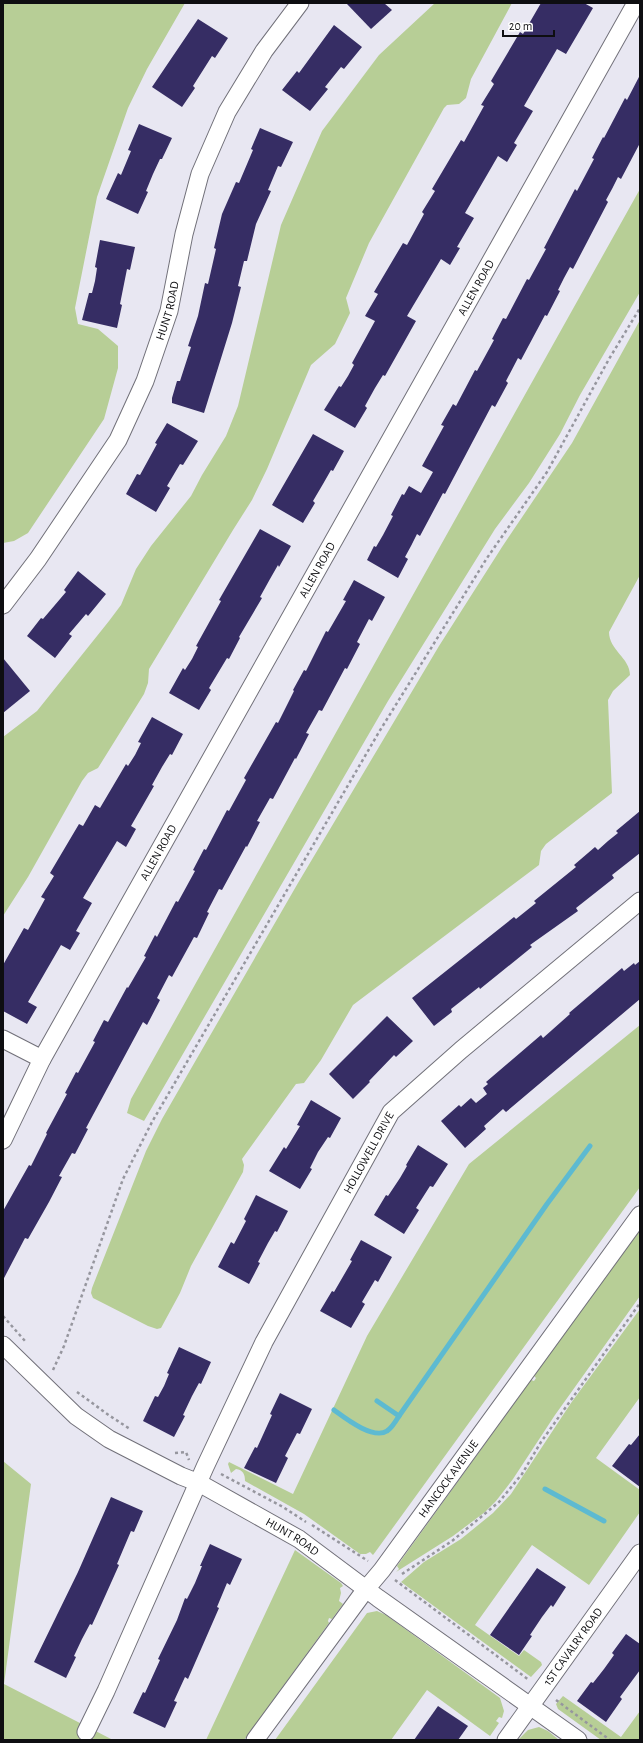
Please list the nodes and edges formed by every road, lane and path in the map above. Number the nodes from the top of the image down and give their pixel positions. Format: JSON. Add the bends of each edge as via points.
{"nodes":[{"id":1,"x":300,"y":3,"type":"edge"},
{"id":2,"x":636,"y":3,"type":"edge"},
{"id":3,"x":640,"y":308,"type":"edge"},
{"id":4,"x":3,"y":604,"type":"edge"},
{"id":5,"x":640,"y":901,"type":"edge"},
{"id":6,"x":3,"y":1039,"type":"edge"},
{"id":7,"x":42,"y":1059,"type":"junction"},
{"id":8,"x":3,"y":1140,"type":"edge"},
{"id":9,"x":640,"y":1215,"type":"edge"},
{"id":10,"x":640,"y":1302,"type":"edge"},
{"id":11,"x":3,"y":1345,"type":"edge"},
{"id":12,"x":52,"y":1373,"type":"dead end"},
{"id":13,"x":199,"y":1483,"type":"junction"},
{"id":14,"x":640,"y":1553,"type":"edge"},
{"id":15,"x":366,"y":1589,"type":"junction"},
{"id":16,"x":542,"y":1690,"type":"junction"},
{"id":17,"x":530,"y":1706,"type":"junction"},
{"id":18,"x":86,"y":1732,"type":"dead end"},
{"id":19,"x":255,"y":1740,"type":"edge"},
{"id":20,"x":506,"y":1740,"type":"edge"},
{"id":21,"x":578,"y":1740,"type":"edge"},
{"id":22,"x":610,"y":1740,"type":"edge"}],
"edges":[{"from":1,"to":4,"type":"street","name":"HUNT ROAD","via":[[264,50],[231,105],[200,174],[184,234],[169,311],[145,381],[118,440],[38,559]]},
{"from":2,"to":7,"type":"street","name":"ALLEN ROAD"},
{"from":3,"to":12,"type":"path","via":[[609,358],[547,472],[487,558],[379,732],[152,1122],[123,1179]]},
{"from":5,"to":13,"type":"street","name":"HOLLOWELL DRIVE","via":[[460,1050],[392,1112],[264,1342]]},
{"from":6,"to":7,"type":"street"},
{"from":7,"to":8,"type":"street","name":"ALLEN ROAD"},
{"from":9,"to":15,"type":"street","name":"HANCOCK AVENUE"},
{"from":10,"to":16,"type":"path","via":[[541,1442],[522,1474],[499,1502],[452,1541],[394,1579]]},
{"from":11,"to":13,"type":"street","name":"HUNT ROAD","via":[[76,1416],[110,1439]]},
{"from":13,"to":15,"type":"street","name":"HUNT ROAD","via":[[299,1539]]},
{"from":13,"to":18,"type":"street","name":"HOLLOWELL DRIVE"},
{"from":14,"to":16,"type":"street","name":"1ST CAVALRY ROAD"},
{"from":15,"to":17,"type":"street","name":"HUNT ROAD"},
{"from":15,"to":19,"type":"street","name":"HANCOCK AVENUE"},
{"from":16,"to":17,"type":"street","name":"1ST CAVALRY ROAD"},
{"from":16,"to":22,"type":"path"},
{"from":17,"to":20,"type":"street","name":"1ST CAVALRY ROAD"},
{"from":17,"to":21,"type":"street","name":"HUNT ROAD"}]}
